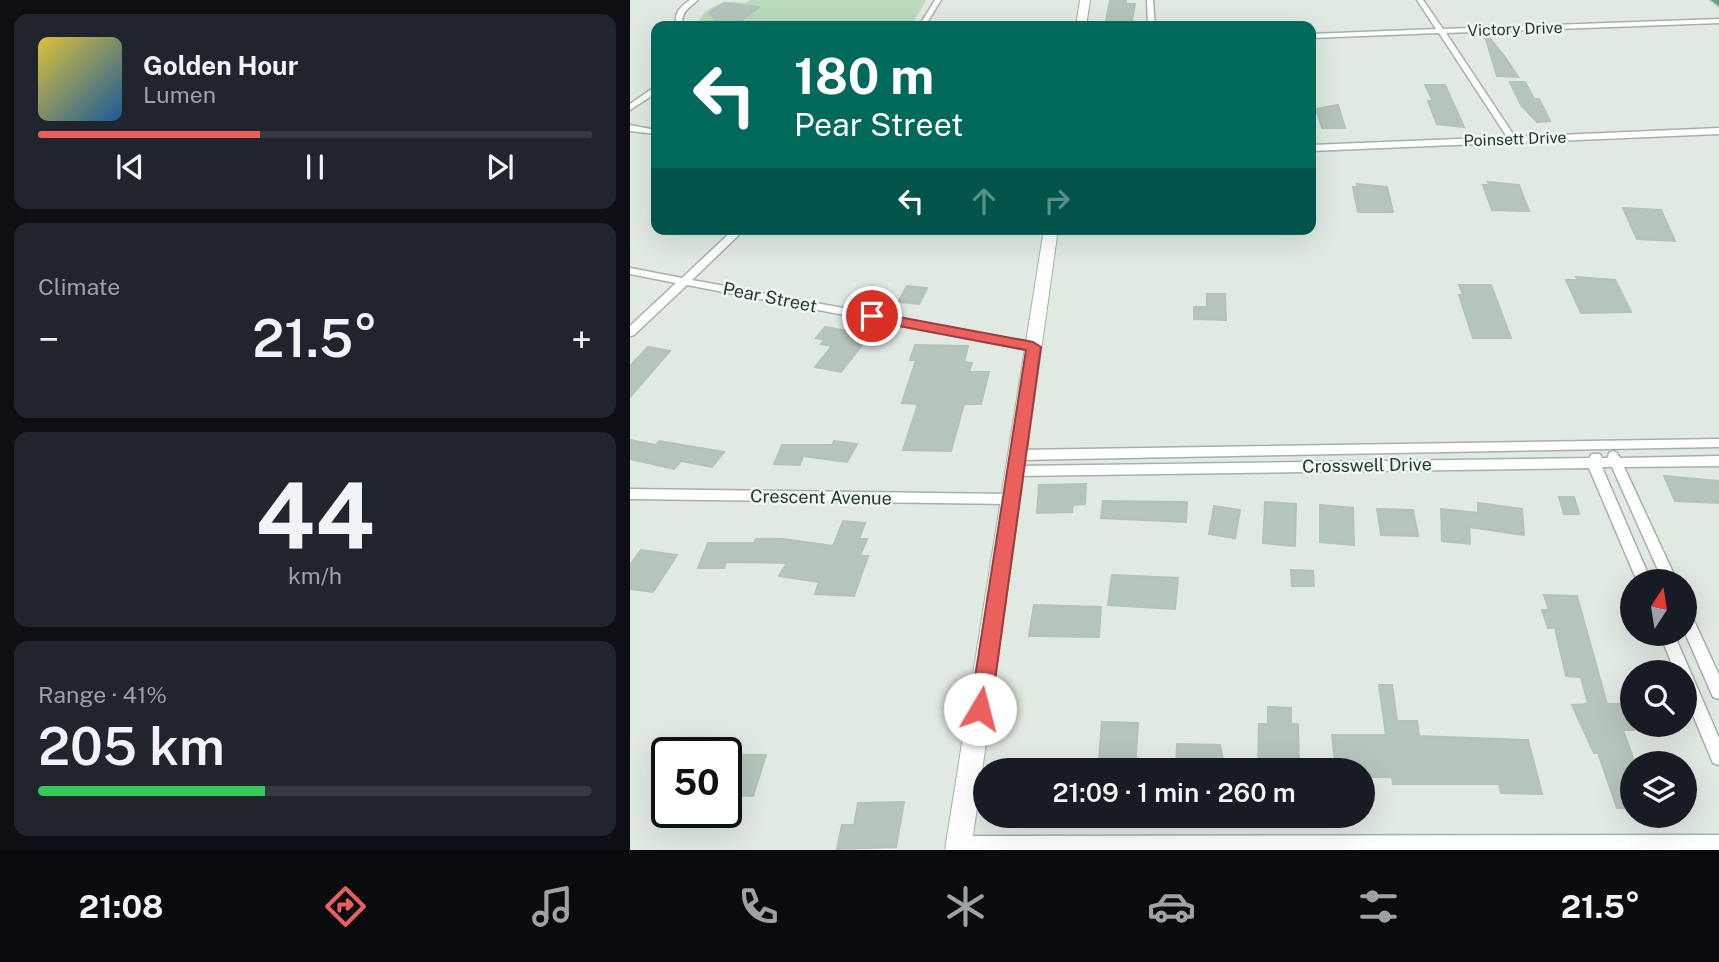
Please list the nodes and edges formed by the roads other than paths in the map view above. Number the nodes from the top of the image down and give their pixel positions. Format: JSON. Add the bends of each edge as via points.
{"nodes":[{"id":1,"x":695,"y":0,"type":"edge"},
{"id":2,"x":938,"y":0,"type":"edge"},
{"id":3,"x":1085,"y":0,"type":"edge"},
{"id":4,"x":1150,"y":0,"type":"edge"},
{"id":5,"x":1420,"y":0,"type":"edge"},
{"id":6,"x":679,"y":21,"type":"edge"},
{"id":7,"x":925,"y":21,"type":"edge"},
{"id":8,"x":1082,"y":21,"type":"edge"},
{"id":9,"x":1152,"y":21,"type":"edge"},
{"id":10,"x":1719,"y":21,"type":"edge"},
{"id":11,"x":1441,"y":31,"type":"junction"},
{"id":12,"x":1316,"y":36,"type":"edge"},
{"id":13,"x":651,"y":93,"type":"edge"},
{"id":14,"x":630,"y":108,"type":"edge"},
{"id":15,"x":630,"y":128,"type":"edge"},
{"id":16,"x":651,"y":131,"type":"edge"},
{"id":17,"x":1719,"y":131,"type":"edge"},
{"id":18,"x":1513,"y":139,"type":"junction"},
{"id":19,"x":1316,"y":148,"type":"edge"},
{"id":20,"x":734,"y":235,"type":"edge"},
{"id":21,"x":1050,"y":235,"type":"edge"},
{"id":22,"x":630,"y":271,"type":"edge"},
{"id":23,"x":684,"y":281,"type":"junction"},
{"id":24,"x":630,"y":332,"type":"edge"},
{"id":25,"x":1033,"y":347,"type":"junction"},
{"id":26,"x":1719,"y":443,"type":"edge"},
{"id":27,"x":1604,"y":445,"type":"junction"},
{"id":28,"x":1719,"y":461,"type":"edge"},
{"id":29,"x":1593,"y":462,"type":"junction"},
{"id":30,"x":1617,"y":462,"type":"junction"},
{"id":31,"x":1017,"y":463,"type":"junction"},
{"id":32,"x":630,"y":495,"type":"edge"},
{"id":33,"x":1011,"y":499,"type":"junction"},
{"id":34,"x":1639,"y":569,"type":"edge"},
{"id":35,"x":1665,"y":569,"type":"edge"},
{"id":36,"x":1698,"y":645,"type":"edge"},
{"id":37,"x":1719,"y":692,"type":"edge"},
{"id":38,"x":1697,"y":705,"type":"edge"},
{"id":39,"x":1719,"y":757,"type":"edge"},
{"id":40,"x":1713,"y":846,"type":"edge"},
{"id":41,"x":959,"y":848,"type":"edge"}],
"edges":[{"from":1,"to":6,"type":"street","via":[[680,10]]},
{"from":2,"to":7,"type":"street"},
{"from":3,"to":8,"type":"main road"},
{"from":4,"to":9,"type":"street"},
{"from":5,"to":11,"type":"street"},
{"from":10,"to":11,"type":"street","name":"Victory Drive"},
{"from":11,"to":12,"type":"street","name":"Victory Drive"},
{"from":11,"to":18,"type":"street"},
{"from":13,"to":14,"type":"street"},
{"from":15,"to":16,"type":"street"},
{"from":17,"to":18,"type":"street","name":"Poinsett Drive"},
{"from":18,"to":19,"type":"street","name":"Poinsett Drive"},
{"from":20,"to":23,"type":"street"},
{"from":21,"to":25,"type":"main road"},
{"from":22,"to":23,"type":"street","name":"Pear Street"},
{"from":23,"to":24,"type":"street"},
{"from":23,"to":25,"type":"street","name":"Pear Street"},
{"from":25,"to":31,"type":"main road"},
{"from":26,"to":27,"type":"street","name":"Crosswell Drive"},
{"from":27,"to":29,"type":"street"},
{"from":27,"to":30,"type":"street"},
{"from":27,"to":31,"type":"street","name":"Crosswell Drive"},
{"from":28,"to":30,"type":"street","name":"Crosswell Drive"},
{"from":29,"to":30,"type":"street","name":"Crosswell Drive"},
{"from":29,"to":31,"type":"street","name":"Crosswell Drive"},
{"from":29,"to":34,"type":"street"},
{"from":30,"to":35,"type":"street"},
{"from":31,"to":33,"type":"main road"},
{"from":32,"to":33,"type":"street","name":"Crescent Avenue"},
{"from":33,"to":41,"type":"main road"},
{"from":36,"to":37,"type":"street"},
{"from":38,"to":39,"type":"street"},
{"from":40,"to":41,"type":"street"}]}
